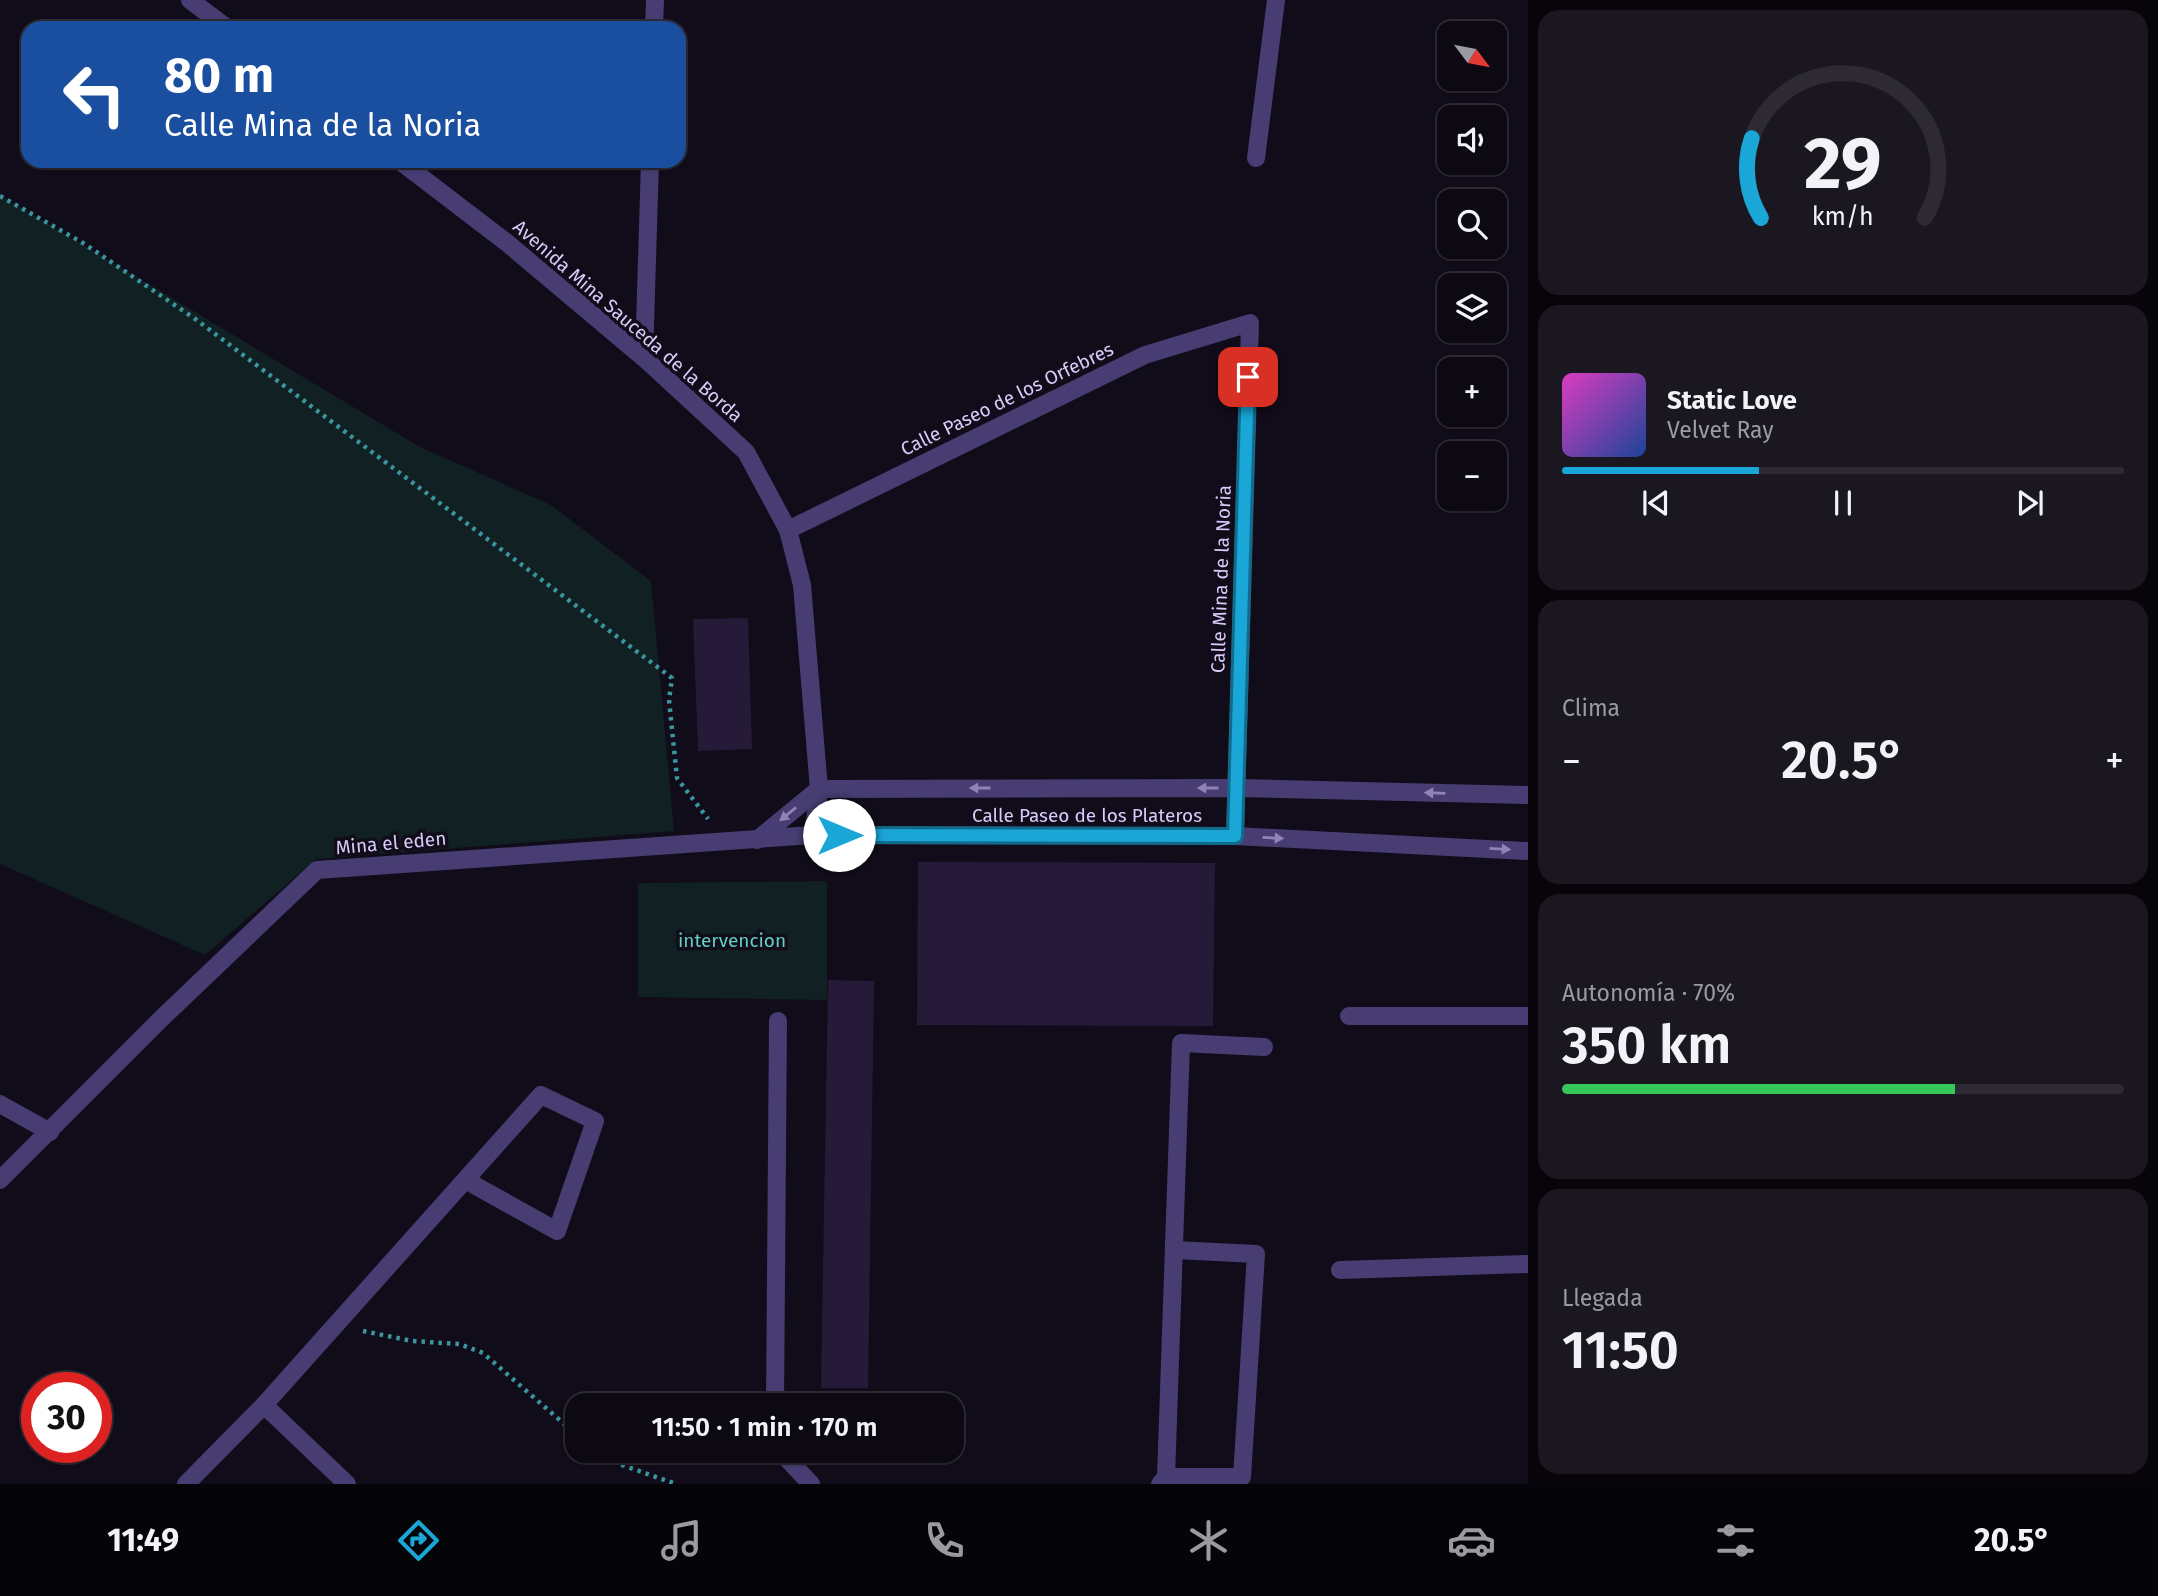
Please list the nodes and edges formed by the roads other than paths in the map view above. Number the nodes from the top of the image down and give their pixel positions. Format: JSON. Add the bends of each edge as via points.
{"nodes":[{"id":1,"x":190,"y":0,"type":"edge"},
{"id":2,"x":655,"y":0,"type":"edge"},
{"id":3,"x":1276,"y":0,"type":"edge"},
{"id":4,"x":218,"y":21,"type":"edge"},
{"id":5,"x":654,"y":21,"type":"edge"},
{"id":6,"x":1256,"y":158,"type":"dead end"},
{"id":7,"x":409,"y":168,"type":"edge"},
{"id":8,"x":650,"y":168,"type":"edge"},
{"id":9,"x":1250,"y":323,"type":"joint"},
{"id":10,"x":644,"y":358,"type":"junction"},
{"id":11,"x":788,"y":530,"type":"junction"},
{"id":12,"x":1237,"y":788,"type":"junction"},
{"id":13,"x":819,"y":789,"type":"junction"},
{"id":14,"x":1528,"y":795,"type":"edge"},
{"id":15,"x":813,"y":835,"type":"junction"},
{"id":16,"x":1235,"y":836,"type":"junction"},
{"id":17,"x":757,"y":840,"type":"junction"},
{"id":18,"x":1528,"y":851,"type":"edge"},
{"id":19,"x":1349,"y":1016,"type":"dead end"},
{"id":20,"x":1528,"y":1016,"type":"edge"},
{"id":21,"x":778,"y":1021,"type":"dead end"},
{"id":22,"x":1264,"y":1047,"type":"dead end"},
{"id":23,"x":0,"y":1104,"type":"edge"},
{"id":24,"x":50,"y":1132,"type":"junction"},
{"id":25,"x":0,"y":1180,"type":"edge"},
{"id":26,"x":467,"y":1181,"type":"junction"},
{"id":27,"x":1175,"y":1250,"type":"junction"},
{"id":28,"x":1528,"y":1264,"type":"edge"},
{"id":29,"x":1340,"y":1270,"type":"dead end"},
{"id":30,"x":775,"y":1393,"type":"edge"},
{"id":31,"x":264,"y":1405,"type":"junction"},
{"id":32,"x":791,"y":1463,"type":"edge"},
{"id":33,"x":1163,"y":1481,"type":"edge"},
{"id":34,"x":186,"y":1484,"type":"edge"},
{"id":35,"x":346,"y":1484,"type":"edge"},
{"id":36,"x":811,"y":1484,"type":"edge"}],
"edges":[{"from":1,"to":4,"type":"street"},
{"from":2,"to":5,"type":"street"},
{"from":3,"to":6,"type":"street"},
{"from":7,"to":10,"type":"street","name":"Avenida Mina Sauceda de la Borda"},
{"from":8,"to":10,"type":"street"},
{"from":9,"to":11,"type":"street","name":"Calle Paseo de los Orfebres","via":[[1145,355]]},
{"from":9,"to":12,"type":"street","name":"Calle Mina de la Noria"},
{"from":10,"to":11,"type":"street","name":"Avenida Mina Sauceda de la Borda","via":[[747,452]]},
{"from":11,"to":13,"type":"street","name":"Avenida Mina Sauceda de la Borda","via":[[802,585]]},
{"from":12,"to":13,"type":"street","name":"Calle Paseo de los Plateros","one_way":true},
{"from":14,"to":12,"type":"street","name":"Calle Paseo de los Plateros","one_way":true},
{"from":12,"to":16,"type":"street","name":"Calle Mina de la Noria"},
{"from":13,"to":15,"type":"street","name":"Avenida Mina Sauceda de la Borda"},
{"from":13,"to":17,"type":"street","one_way":true},
{"from":15,"to":16,"type":"street","name":"Calle Paseo de los Plateros"},
{"from":15,"to":17,"type":"street","name":"Mina el eden"},
{"from":16,"to":18,"type":"street","name":"Calle Paseo de los Plateros","one_way":true},
{"from":17,"to":24,"type":"street","name":"Mina el eden","via":[[317,870]]},
{"from":19,"to":20,"type":"street"},
{"from":21,"to":30,"type":"street"},
{"from":22,"to":27,"type":"street","via":[[1181,1043]]},
{"from":23,"to":24,"type":"street"},
{"from":24,"to":25,"type":"street","name":"Mina el eden"},
{"from":26,"to":26,"type":"street","via":[[558,1231],[596,1121],[541,1095]]},
{"from":26,"to":31,"type":"street"},
{"from":27,"to":33,"type":"street"},
{"from":27,"to":33,"type":"street","via":[[1256,1254],[1242,1477]]},
{"from":28,"to":29,"type":"street"},
{"from":31,"to":34,"type":"street"},
{"from":31,"to":35,"type":"street"},
{"from":32,"to":36,"type":"street"}]}
